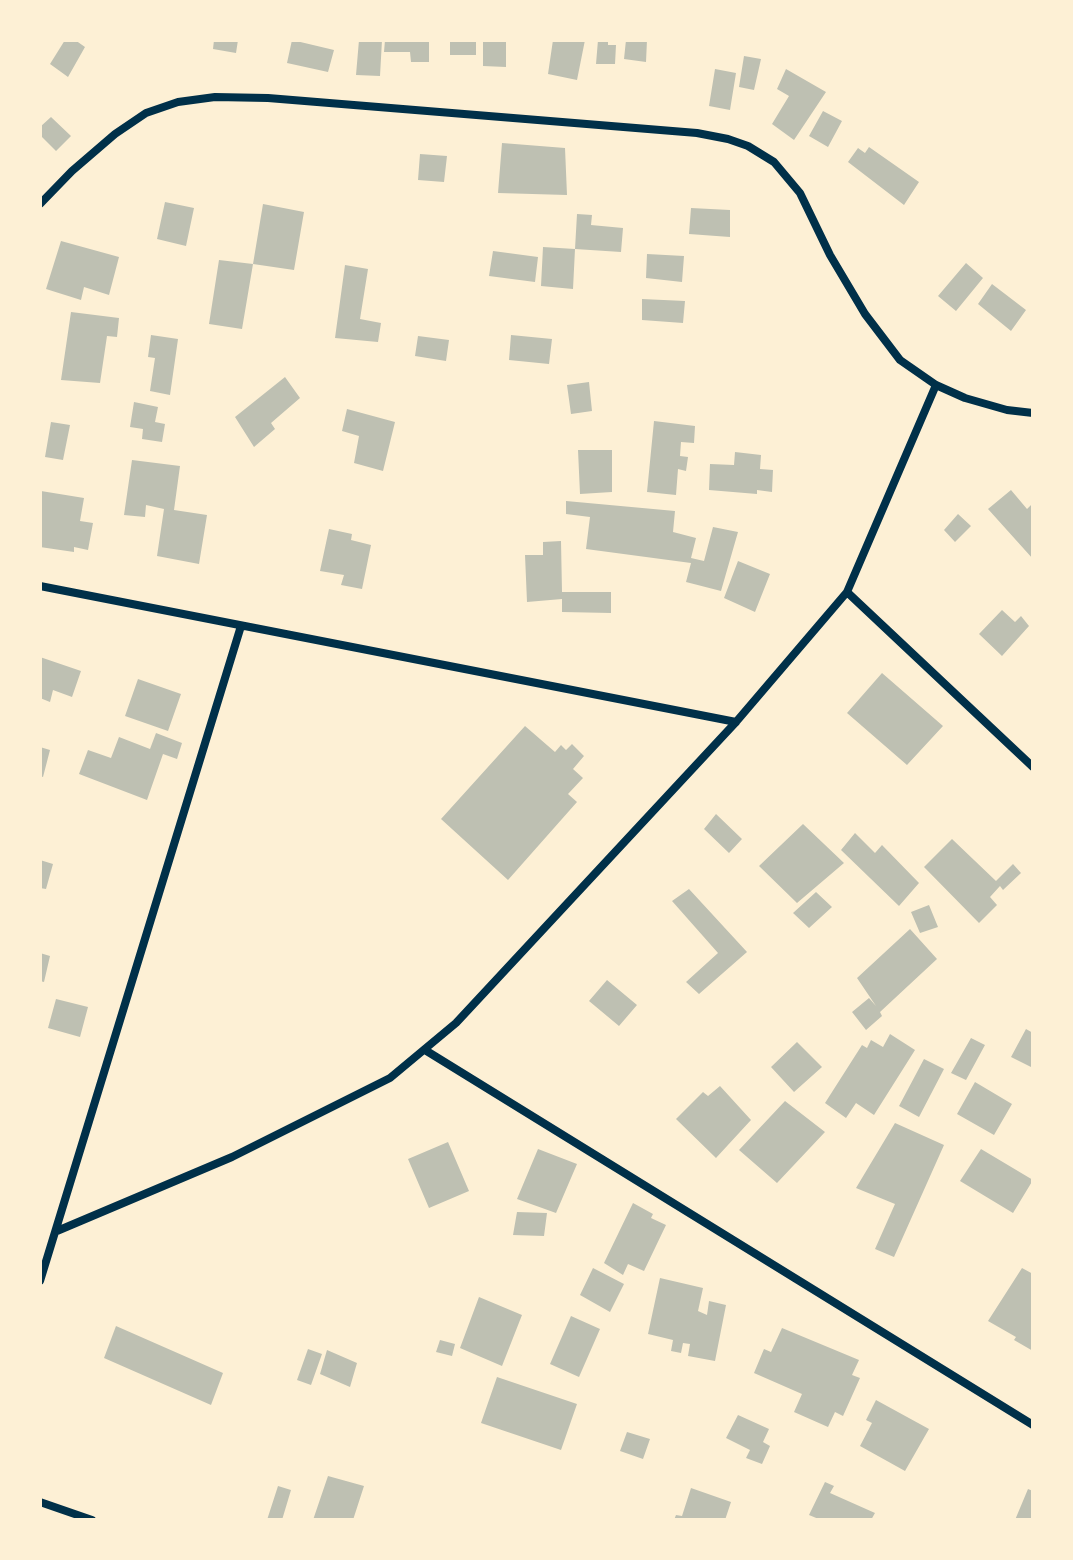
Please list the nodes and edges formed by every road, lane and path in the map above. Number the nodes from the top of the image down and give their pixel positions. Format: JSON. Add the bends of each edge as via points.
{"nodes":[{"id":1,"x":40,"y":204,"type":"edge"},
{"id":2,"x":936,"y":385,"type":"junction"},
{"id":3,"x":1033,"y":413,"type":"edge"},
{"id":4,"x":40,"y":586,"type":"edge"},
{"id":5,"x":847,"y":592,"type":"junction"},
{"id":6,"x":241,"y":626,"type":"junction"},
{"id":7,"x":736,"y":722,"type":"junction"},
{"id":8,"x":1033,"y":767,"type":"edge"},
{"id":9,"x":425,"y":1050,"type":"junction"},
{"id":10,"x":57,"y":1231,"type":"junction"},
{"id":11,"x":40,"y":1281,"type":"edge"},
{"id":12,"x":1033,"y":1425,"type":"edge"},
{"id":13,"x":40,"y":1502,"type":"edge"},
{"id":14,"x":92,"y":1520,"type":"edge"}],
"edges":[{"from":1,"to":2,"type":"street","via":[[115,134],[146,113],[215,97],[728,139],[774,162],[800,193],[865,314],[900,360]]},
{"from":2,"to":3,"type":"street","via":[[965,398]]},
{"from":2,"to":5,"type":"street"},
{"from":4,"to":6,"type":"street"},
{"from":5,"to":7,"type":"street"},
{"from":5,"to":8,"type":"street"},
{"from":6,"to":7,"type":"street"},
{"from":6,"to":10,"type":"street"},
{"from":7,"to":9,"type":"street"},
{"from":9,"to":10,"type":"street","via":[[390,1078],[245,1151]]},
{"from":9,"to":12,"type":"street"},
{"from":10,"to":11,"type":"street"},
{"from":13,"to":14,"type":"street"}]}
